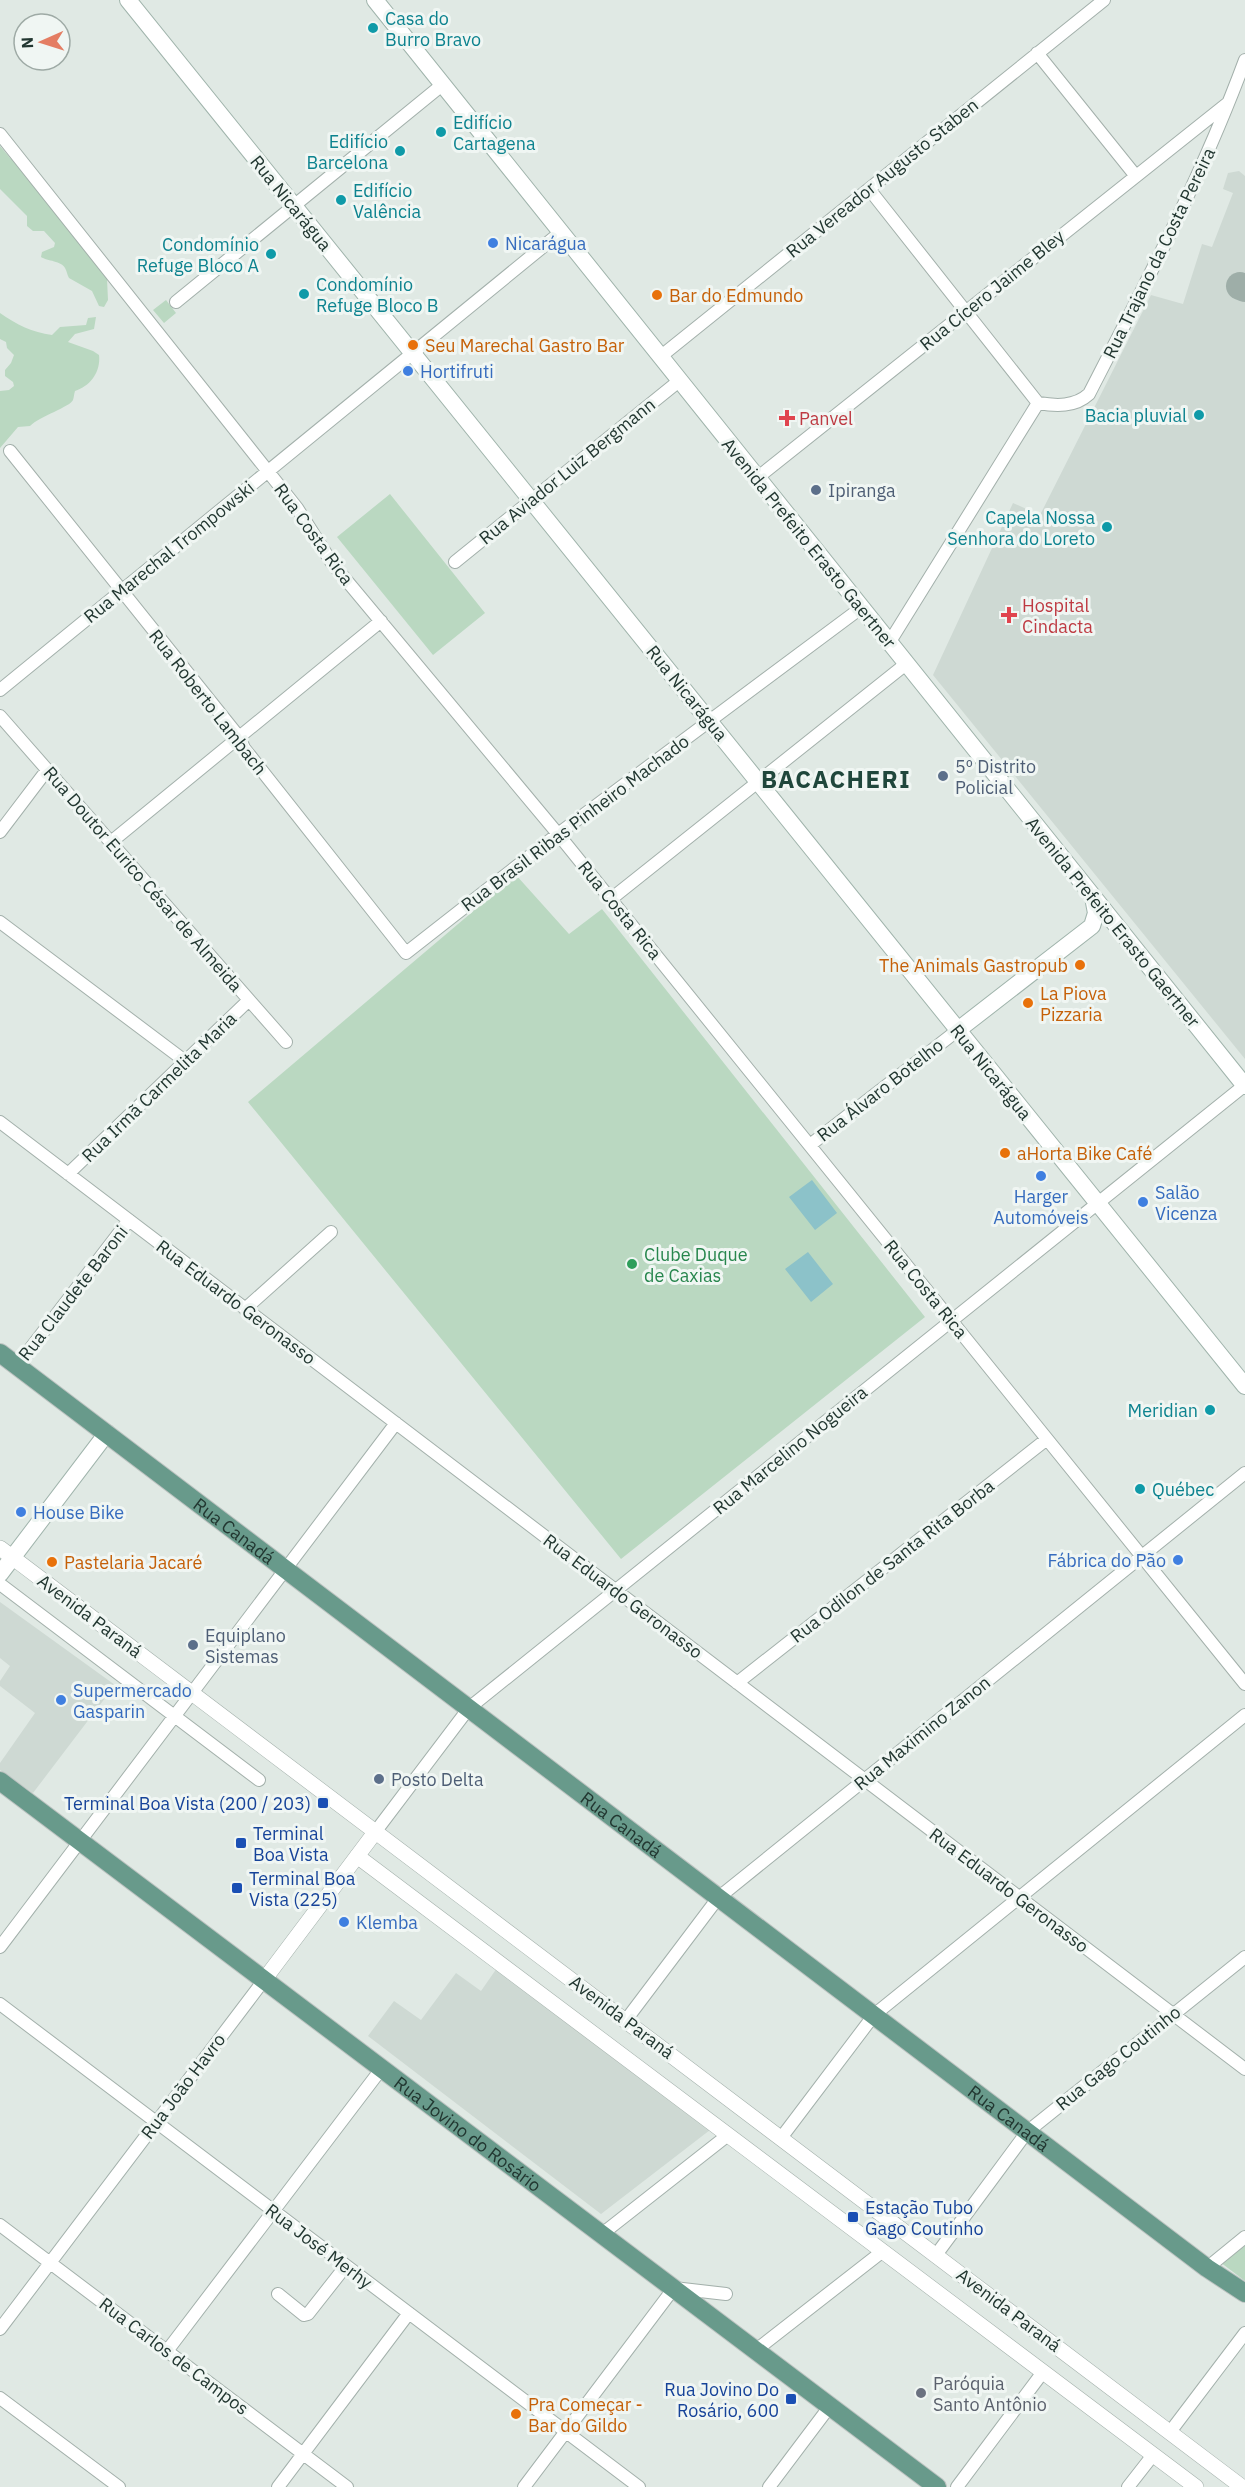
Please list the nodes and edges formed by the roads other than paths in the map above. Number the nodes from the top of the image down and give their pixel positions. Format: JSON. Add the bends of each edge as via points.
{"nodes":[{"id":1,"x":128,"y":0,"type":"edge"},
{"id":2,"x":375,"y":0,"type":"edge"},
{"id":3,"x":1104,"y":0,"type":"edge"},
{"id":4,"x":1037,"y":53,"type":"junction"},
{"id":5,"x":1245,"y":60,"type":"edge"},
{"id":6,"x":442,"y":85,"type":"junction"},
{"id":7,"x":1228,"y":103,"type":"junction"},
{"id":8,"x":0,"y":134,"type":"edge"},
{"id":9,"x":1135,"y":175,"type":"junction"},
{"id":10,"x":869,"y":189,"type":"junction"},
{"id":11,"x":294,"y":206,"type":"junction"},
{"id":12,"x":561,"y":232,"type":"junction"},
{"id":13,"x":176,"y":302,"type":"dead end"},
{"id":14,"x":966,"y":311,"type":"junction"},
{"id":15,"x":413,"y":353,"type":"junction"},
{"id":16,"x":660,"y":357,"type":"junction"},
{"id":17,"x":679,"y":381,"type":"junction"},
{"id":18,"x":1038,"y":403,"type":"junction"},
{"id":19,"x":10,"y":451,"type":"dead end"},
{"id":20,"x":268,"y":471,"type":"junction"},
{"id":21,"x":757,"y":478,"type":"junction"},
{"id":22,"x":531,"y":501,"type":"junction"},
{"id":23,"x":455,"y":562,"type":"dead end"},
{"id":24,"x":122,"y":591,"type":"junction"},
{"id":25,"x":861,"y":608,"type":"junction"},
{"id":26,"x":381,"y":621,"type":"junction"},
{"id":27,"x":889,"y":643,"type":"junction"},
{"id":28,"x":906,"y":664,"type":"junction"},
{"id":29,"x":0,"y":690,"type":"edge"},
{"id":30,"x":0,"y":716,"type":"edge"},
{"id":31,"x":709,"y":721,"type":"junction"},
{"id":32,"x":239,"y":737,"type":"junction"},
{"id":33,"x":47,"y":770,"type":"junction"},
{"id":34,"x":758,"y":782,"type":"junction"},
{"id":35,"x":0,"y":832,"type":"edge"},
{"id":36,"x":558,"y":834,"type":"junction"},
{"id":37,"x":111,"y":842,"type":"junction"},
{"id":38,"x":1093,"y":897,"type":"junction"},
{"id":39,"x":611,"y":899,"type":"junction"},
{"id":40,"x":0,"y":922,"type":"edge"},
{"id":41,"x":1092,"y":926,"type":"junction"},
{"id":42,"x":1120,"y":931,"type":"junction"},
{"id":43,"x":406,"y":953,"type":"joint"},
{"id":44,"x":249,"y":1000,"type":"junction"},
{"id":45,"x":958,"y":1030,"type":"junction"},
{"id":46,"x":286,"y":1042,"type":"dead end"},
{"id":47,"x":185,"y":1061,"type":"junction"},
{"id":48,"x":1245,"y":1086,"type":"edge"},
{"id":49,"x":0,"y":1122,"type":"edge"},
{"id":50,"x":810,"y":1145,"type":"junction"},
{"id":51,"x":68,"y":1174,"type":"junction"},
{"id":52,"x":1097,"y":1203,"type":"junction"},
{"id":53,"x":129,"y":1220,"type":"junction"},
{"id":54,"x":331,"y":1232,"type":"dead end"},
{"id":55,"x":245,"y":1309,"type":"junction"},
{"id":56,"x":951,"y":1321,"type":"junction"},
{"id":57,"x":0,"y":1353,"type":"edge"},
{"id":58,"x":17,"y":1366,"type":"junction"},
{"id":59,"x":1245,"y":1386,"type":"edge"},
{"id":60,"x":396,"y":1423,"type":"junction"},
{"id":61,"x":106,"y":1433,"type":"junction"},
{"id":62,"x":1047,"y":1439,"type":"junction"},
{"id":63,"x":1245,"y":1473,"type":"edge"},
{"id":64,"x":6,"y":1553,"type":"edge"},
{"id":65,"x":1142,"y":1556,"type":"junction"},
{"id":66,"x":286,"y":1569,"type":"junction"},
{"id":67,"x":0,"y":1574,"type":"edge"},
{"id":68,"x":0,"y":1584,"type":"edge"},
{"id":69,"x":615,"y":1590,"type":"junction"},
{"id":70,"x":737,"y":1683,"type":"junction"},
{"id":71,"x":1245,"y":1684,"type":"edge"},
{"id":72,"x":188,"y":1699,"type":"junction"},
{"id":73,"x":469,"y":1708,"type":"junction"},
{"id":74,"x":175,"y":1716,"type":"junction"},
{"id":75,"x":1245,"y":1716,"type":"edge"},
{"id":76,"x":864,"y":1779,"type":"junction"},
{"id":77,"x":259,"y":1780,"type":"dead end"},
{"id":78,"x":0,"y":1781,"type":"edge"},
{"id":79,"x":371,"y":1837,"type":"junction"},
{"id":80,"x":80,"y":1841,"type":"junction"},
{"id":81,"x":357,"y":1856,"type":"junction"},
{"id":82,"x":1019,"y":1897,"type":"junction"},
{"id":83,"x":718,"y":1898,"type":"junction"},
{"id":84,"x":0,"y":1947,"type":"edge"},
{"id":85,"x":1245,"y":1957,"type":"edge"},
{"id":86,"x":264,"y":1980,"type":"junction"},
{"id":87,"x":0,"y":2004,"type":"edge"},
{"id":88,"x":1173,"y":2014,"type":"junction"},
{"id":89,"x":874,"y":2015,"type":"junction"},
{"id":90,"x":626,"y":2020,"type":"junction"},
{"id":91,"x":382,"y":2068,"type":"junction"},
{"id":92,"x":1245,"y":2069,"type":"edge"},
{"id":93,"x":155,"y":2122,"type":"junction"},
{"id":94,"x":1027,"y":2132,"type":"junction"},
{"id":95,"x":728,"y":2135,"type":"junction"},
{"id":96,"x":781,"y":2138,"type":"junction"},
{"id":97,"x":273,"y":2211,"type":"junction"},
{"id":98,"x":0,"y":2225,"type":"edge"},
{"id":99,"x":602,"y":2234,"type":"junction"},
{"id":100,"x":1245,"y":2237,"type":"edge"},
{"id":101,"x":883,"y":2252,"type":"junction"},
{"id":102,"x":936,"y":2255,"type":"junction"},
{"id":103,"x":50,"y":2263,"type":"junction"},
{"id":104,"x":345,"y":2266,"type":"junction"},
{"id":105,"x":1207,"y":2268,"type":"junction"},
{"id":106,"x":674,"y":2288,"type":"junction"},
{"id":107,"x":1245,"y":2293,"type":"edge"},
{"id":108,"x":278,"y":2294,"type":"dead end"},
{"id":109,"x":726,"y":2294,"type":"dead end"},
{"id":110,"x":409,"y":2313,"type":"junction"},
{"id":111,"x":0,"y":2329,"type":"edge"},
{"id":112,"x":1245,"y":2333,"type":"edge"},
{"id":113,"x":756,"y":2350,"type":"junction"},
{"id":114,"x":167,"y":2351,"type":"junction"},
{"id":115,"x":1043,"y":2372,"type":"junction"},
{"id":116,"x":0,"y":2398,"type":"edge"},
{"id":117,"x":830,"y":2406,"type":"junction"},
{"id":118,"x":566,"y":2431,"type":"junction"},
{"id":119,"x":1170,"y":2432,"type":"junction"},
{"id":120,"x":303,"y":2454,"type":"junction"},
{"id":121,"x":1153,"y":2455,"type":"junction"},
{"id":122,"x":119,"y":2487,"type":"edge"},
{"id":123,"x":278,"y":2487,"type":"edge"},
{"id":124,"x":347,"y":2487,"type":"edge"},
{"id":125,"x":524,"y":2487,"type":"edge"},
{"id":126,"x":639,"y":2487,"type":"edge"},
{"id":127,"x":769,"y":2487,"type":"edge"},
{"id":128,"x":937,"y":2487,"type":"edge"},
{"id":129,"x":957,"y":2487,"type":"edge"},
{"id":130,"x":1128,"y":2487,"type":"edge"},
{"id":131,"x":1196,"y":2487,"type":"edge"},
{"id":132,"x":1242,"y":2487,"type":"edge"}],
"edges":[{"from":1,"to":11,"type":"main road","name":"Rua Nicarágua"},
{"from":2,"to":6,"type":"main road","name":"Avenida Prefeito Erasto Gaertner"},
{"from":3,"to":4,"type":"street","name":"Rua Vereador Augusto Staben"},
{"from":4,"to":9,"type":"street"},
{"from":4,"to":10,"type":"street","name":"Rua Vereador Augusto Staben"},
{"from":5,"to":7,"type":"street","name":"Rua Trajano da Costa Pereira"},
{"from":6,"to":11,"type":"street"},
{"from":6,"to":12,"type":"main road","name":"Avenida Prefeito Erasto Gaertner"},
{"from":7,"to":9,"type":"street","name":"Rua Cícero Jaime Bley"},
{"from":7,"to":18,"type":"street","name":"Rua Trajano da Costa Pereira","via":[[1180,215],[1089,394],[1065,404]]},
{"from":8,"to":20,"type":"street","name":"Rua Costa Rica"},
{"from":9,"to":14,"type":"street","name":"Rua Cícero Jaime Bley"},
{"from":10,"to":14,"type":"street"},
{"from":10,"to":16,"type":"street","name":"Rua Vereador Augusto Staben"},
{"from":11,"to":13,"type":"street"},
{"from":11,"to":15,"type":"main road","name":"Rua Nicarágua"},
{"from":12,"to":15,"type":"street","name":"Rua Marechal Trompowski"},
{"from":12,"to":16,"type":"main road","name":"Avenida Prefeito Erasto Gaertner"},
{"from":14,"to":18,"type":"street"},
{"from":14,"to":21,"type":"street","name":"Rua Cícero Jaime Bley"},
{"from":15,"to":20,"type":"street","name":"Rua Marechal Trompowski"},
{"from":15,"to":22,"type":"main road","name":"Rua Nicarágua"},
{"from":16,"to":17,"type":"main road","name":"Avenida Prefeito Erasto Gaertner"},
{"from":17,"to":21,"type":"main road","name":"Avenida Prefeito Erasto Gaertner"},
{"from":17,"to":22,"type":"street","name":"Rua Aviador Luiz Bergmann"},
{"from":18,"to":27,"type":"street"},
{"from":19,"to":24,"type":"street","name":"Rua Roberto Lambach"},
{"from":20,"to":24,"type":"street","name":"Rua Marechal Trompowski"},
{"from":20,"to":26,"type":"street","name":"Rua Costa Rica","via":[[332,563]]},
{"from":21,"to":25,"type":"main road","name":"Avenida Prefeito Erasto Gaertner"},
{"from":22,"to":23,"type":"street","name":"Rua Aviador Luiz Bergmann"},
{"from":22,"to":31,"type":"main road","name":"Rua Nicarágua"},
{"from":24,"to":29,"type":"street","name":"Rua Marechal Trompowski"},
{"from":24,"to":32,"type":"street","name":"Rua Roberto Lambach"},
{"from":25,"to":27,"type":"main road","name":"Avenida Prefeito Erasto Gaertner"},
{"from":25,"to":31,"type":"street","name":"Rua Brasil Ribas Pinheiro Machado"},
{"from":26,"to":32,"type":"street"},
{"from":26,"to":36,"type":"street","name":"Rua Costa Rica"},
{"from":27,"to":28,"type":"main road","name":"Avenida Prefeito Erasto Gaertner"},
{"from":28,"to":34,"type":"street"},
{"from":28,"to":38,"type":"main road","name":"Avenida Prefeito Erasto Gaertner"},
{"from":30,"to":33,"type":"street","name":"Rua Doutor Eurico César de Almeida"},
{"from":31,"to":34,"type":"main road","name":"Rua Nicarágua"},
{"from":31,"to":36,"type":"street","name":"Rua Brasil Ribas Pinheiro Machado"},
{"from":32,"to":37,"type":"street"},
{"from":32,"to":43,"type":"street","name":"Rua Roberto Lambach"},
{"from":33,"to":35,"type":"street"},
{"from":33,"to":37,"type":"street","name":"Rua Doutor Eurico César de Almeida"},
{"from":34,"to":39,"type":"street"},
{"from":34,"to":45,"type":"main road","name":"Rua Nicarágua"},
{"from":36,"to":39,"type":"street","name":"Rua Costa Rica"},
{"from":36,"to":43,"type":"street","name":"Rua Brasil Ribas Pinheiro Machado"},
{"from":37,"to":44,"type":"street","name":"Rua Doutor Eurico César de Almeida"},
{"from":38,"to":41,"type":"main road"},
{"from":38,"to":42,"type":"main road","name":"Avenida Prefeito Erasto Gaertner"},
{"from":39,"to":50,"type":"street","name":"Rua Costa Rica"},
{"from":40,"to":47,"type":"street"},
{"from":41,"to":42,"type":"main road"},
{"from":41,"to":45,"type":"main road","name":"Rua Álvaro Botelho"},
{"from":42,"to":48,"type":"main road","name":"Avenida Prefeito Erasto Gaertner"},
{"from":44,"to":46,"type":"street","name":"Rua Doutor Eurico César de Almeida"},
{"from":44,"to":47,"type":"street","name":"Rua Irmã Carmelita Maria"},
{"from":45,"to":50,"type":"street","name":"Rua Álvaro Botelho"},
{"from":45,"to":52,"type":"main road","name":"Rua Nicarágua"},
{"from":47,"to":51,"type":"street","name":"Rua Irmã Carmelita Maria"},
{"from":48,"to":52,"type":"street","name":"Rua Marcelino Nogueira"},
{"from":49,"to":51,"type":"street","name":"Rua Eduardo Geronasso"},
{"from":50,"to":56,"type":"street","name":"Rua Costa Rica"},
{"from":51,"to":53,"type":"street","name":"Rua Eduardo Geronasso"},
{"from":52,"to":56,"type":"street","name":"Rua Marcelino Nogueira"},
{"from":52,"to":59,"type":"main road","name":"Rua Nicarágua"},
{"from":53,"to":55,"type":"street","name":"Rua Eduardo Geronasso"},
{"from":53,"to":58,"type":"street","name":"Rua Claudete Baroni"},
{"from":54,"to":55,"type":"street"},
{"from":55,"to":60,"type":"street","name":"Rua Eduardo Geronasso"},
{"from":56,"to":62,"type":"street","name":"Rua Costa Rica"},
{"from":56,"to":69,"type":"street","name":"Rua Marcelino Nogueira"},
{"from":57,"to":58,"type":"main road","name":"Rua Canadá"},
{"from":58,"to":61,"type":"main road","name":"Rua Canadá"},
{"from":60,"to":66,"type":"street"},
{"from":60,"to":69,"type":"street","name":"Rua Eduardo Geronasso"},
{"from":61,"to":64,"type":"main road"},
{"from":61,"to":66,"type":"main road","name":"Rua Canadá"},
{"from":62,"to":65,"type":"street","name":"Rua Costa Rica"},
{"from":62,"to":70,"type":"street","name":"Rua Odilon de Santa Rita Borba"},
{"from":63,"to":65,"type":"street","name":"Rua Maximino Zanon"},
{"from":64,"to":67,"type":"main road"},
{"from":64,"to":72,"type":"street","name":"Avenida Paraná"},
{"from":65,"to":71,"type":"street","name":"Rua Costa Rica"},
{"from":65,"to":76,"type":"street","name":"Rua Maximino Zanon"},
{"from":66,"to":72,"type":"street"},
{"from":66,"to":73,"type":"main road","name":"Rua Canadá"},
{"from":68,"to":74,"type":"street","name":"Avenida Paraná"},
{"from":69,"to":70,"type":"street","name":"Rua Eduardo Geronasso"},
{"from":69,"to":73,"type":"street","name":"Rua Marcelino Nogueira"},
{"from":70,"to":76,"type":"street","name":"Rua Eduardo Geronasso"},
{"from":72,"to":74,"type":"street"},
{"from":72,"to":79,"type":"street","name":"Avenida Paraná"},
{"from":73,"to":79,"type":"street","name":"Rua Marcelino Nogueira"},
{"from":73,"to":83,"type":"main road","name":"Rua Canadá"},
{"from":74,"to":77,"type":"street","name":"Avenida Paraná"},
{"from":74,"to":80,"type":"street"},
{"from":75,"to":82,"type":"street"},
{"from":76,"to":82,"type":"street","name":"Rua Eduardo Geronasso"},
{"from":76,"to":83,"type":"street","name":"Rua Maximino Zanon"},
{"from":78,"to":80,"type":"main road","name":"Rua Jovino do Rosário"},
{"from":79,"to":81,"type":"street","name":"Rua João Havro"},
{"from":79,"to":90,"type":"street","name":"Avenida Paraná"},
{"from":80,"to":84,"type":"street"},
{"from":80,"to":86,"type":"main road","name":"Rua Jovino do Rosário"},
{"from":81,"to":86,"type":"street","name":"Rua João Havro"},
{"from":81,"to":95,"type":"street","name":"Avenida Paraná"},
{"from":82,"to":88,"type":"street","name":"Rua Eduardo Geronasso"},
{"from":82,"to":89,"type":"street"},
{"from":83,"to":89,"type":"main road","name":"Rua Canadá"},
{"from":83,"to":90,"type":"street","name":"Rua Maximino Zanon"},
{"from":85,"to":88,"type":"street","name":"Rua Gago Coutinho"},
{"from":86,"to":91,"type":"main road","name":"Rua Jovino do Rosário"},
{"from":86,"to":93,"type":"street","name":"Rua João Havro"},
{"from":87,"to":93,"type":"street","name":"Rua José Merhy"},
{"from":88,"to":92,"type":"street","name":"Rua Eduardo Geronasso"},
{"from":88,"to":94,"type":"street","name":"Rua Gago Coutinho"},
{"from":89,"to":94,"type":"main road","name":"Rua Canadá"},
{"from":89,"to":96,"type":"street"},
{"from":90,"to":96,"type":"street","name":"Avenida Paraná"},
{"from":91,"to":97,"type":"street"},
{"from":91,"to":99,"type":"main road","name":"Rua Jovino do Rosário"},
{"from":93,"to":97,"type":"street","name":"Rua José Merhy"},
{"from":93,"to":103,"type":"street","name":"Rua João Havro"},
{"from":94,"to":102,"type":"street","name":"Rua Gago Coutinho"},
{"from":94,"to":105,"type":"main road","name":"Rua Canadá"},
{"from":95,"to":99,"type":"street"},
{"from":95,"to":101,"type":"street","name":"Avenida Paraná"},
{"from":96,"to":102,"type":"street","name":"Avenida Paraná"},
{"from":97,"to":104,"type":"street","name":"Rua José Merhy"},
{"from":97,"to":114,"type":"street"},
{"from":98,"to":103,"type":"street","name":"Rua Carlos de Campos"},
{"from":99,"to":106,"type":"main road","name":"Rua Jovino do Rosário"},
{"from":100,"to":105,"type":"street"},
{"from":101,"to":113,"type":"street"},
{"from":101,"to":115,"type":"street","name":"Avenida Paraná"},
{"from":102,"to":119,"type":"street","name":"Avenida Paraná"},
{"from":103,"to":111,"type":"street","name":"Rua João Havro"},
{"from":103,"to":114,"type":"street","name":"Rua Carlos de Campos"},
{"from":104,"to":108,"type":"street","via":[[308,2314],[304,2315]]},
{"from":104,"to":110,"type":"street","name":"Rua José Merhy"},
{"from":105,"to":107,"type":"main road","name":"Rua Canadá"},
{"from":106,"to":109,"type":"street"},
{"from":106,"to":113,"type":"main road","name":"Rua Jovino do Rosário"},
{"from":106,"to":118,"type":"street"},
{"from":110,"to":118,"type":"street","name":"Rua José Merhy"},
{"from":110,"to":120,"type":"street"},
{"from":112,"to":119,"type":"street"},
{"from":113,"to":117,"type":"main road","name":"Rua Jovino do Rosário"},
{"from":114,"to":120,"type":"street","name":"Rua Carlos de Campos"},
{"from":115,"to":121,"type":"street","name":"Avenida Paraná"},
{"from":115,"to":129,"type":"street"},
{"from":116,"to":122,"type":"street"},
{"from":117,"to":127,"type":"street"},
{"from":117,"to":128,"type":"main road","name":"Rua Jovino do Rosário"},
{"from":118,"to":125,"type":"street"},
{"from":118,"to":126,"type":"street","name":"Rua José Merhy"},
{"from":119,"to":132,"type":"street","name":"Avenida Paraná"},
{"from":120,"to":123,"type":"street"},
{"from":120,"to":124,"type":"street","name":"Rua Carlos de Campos"},
{"from":121,"to":130,"type":"street"},
{"from":121,"to":131,"type":"street","name":"Avenida Paraná"}]}
